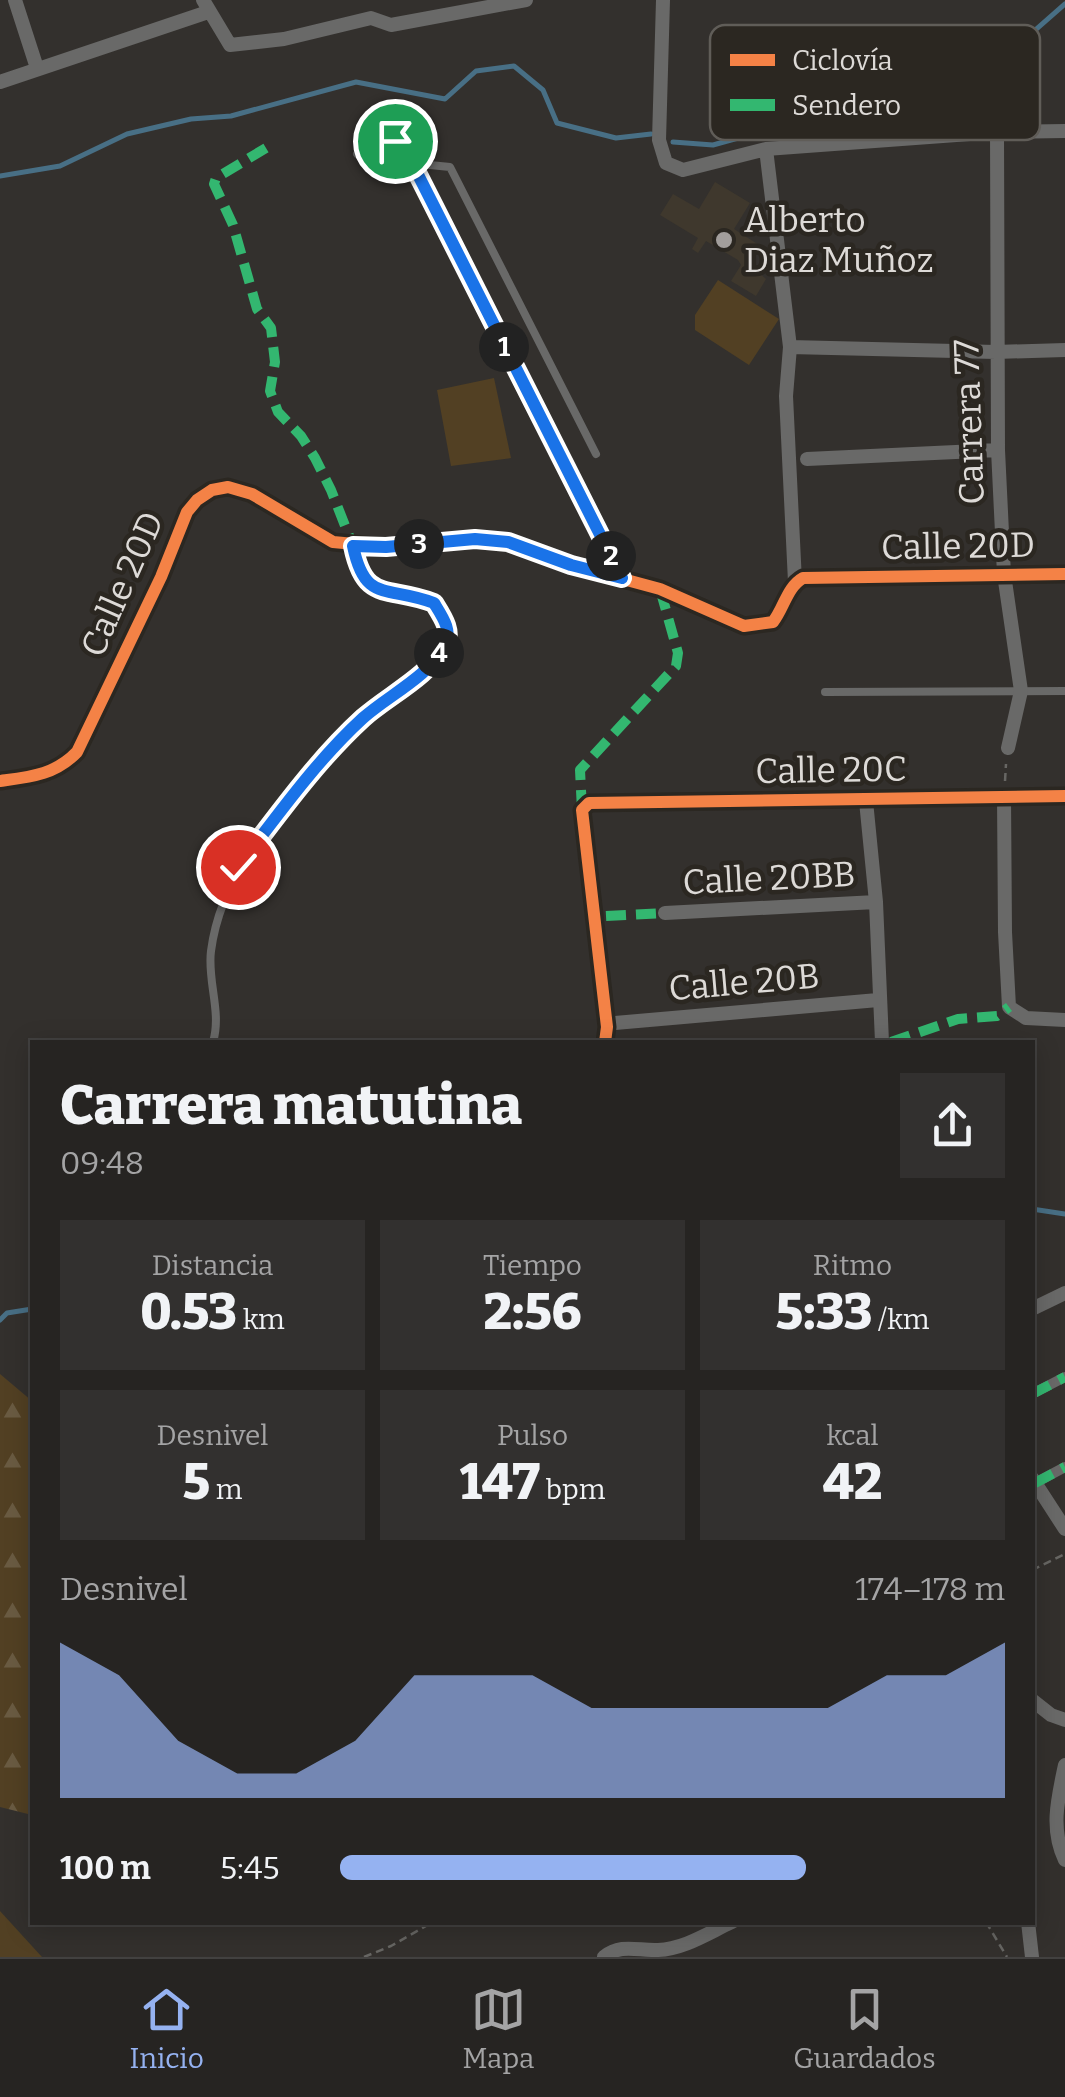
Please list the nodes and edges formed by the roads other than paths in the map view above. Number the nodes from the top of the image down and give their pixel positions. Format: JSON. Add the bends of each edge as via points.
{"nodes":[{"id":1,"x":15,"y":0,"type":"edge"},
{"id":2,"x":365,"y":0,"type":"edge"},
{"id":3,"x":526,"y":0,"type":"edge"},
{"id":4,"x":663,"y":0,"type":"edge"},
{"id":5,"x":205,"y":6,"type":"edge"},
{"id":6,"x":370,"y":18,"type":"junction"},
{"id":7,"x":37,"y":68,"type":"junction"},
{"id":8,"x":0,"y":82,"type":"edge"},
{"id":9,"x":1040,"y":131,"type":"edge"},
{"id":10,"x":1065,"y":131,"type":"edge"},
{"id":11,"x":888,"y":140,"type":"edge"},
{"id":12,"x":997,"y":140,"type":"edge"},
{"id":13,"x":766,"y":149,"type":"junction"},
{"id":14,"x":357,"y":154,"type":"dead end"},
{"id":15,"x":410,"y":162,"type":"junction"},
{"id":16,"x":790,"y":347,"type":"junction"},
{"id":17,"x":1065,"y":350,"type":"edge"},
{"id":18,"x":996,"y":352,"type":"junction"},
{"id":19,"x":998,"y":450,"type":"junction"},
{"id":20,"x":596,"y":454,"type":"dead end"},
{"id":21,"x":807,"y":459,"type":"dead end"},
{"id":22,"x":353,"y":546,"type":"junction"},
{"id":23,"x":1004,"y":574,"type":"junction"},
{"id":24,"x":1065,"y":574,"type":"edge"},
{"id":25,"x":622,"y":578,"type":"junction"},
{"id":26,"x":795,"y":582,"type":"junction"},
{"id":27,"x":1021,"y":691,"type":"junction"},
{"id":28,"x":1065,"y":691,"type":"edge"},
{"id":29,"x":825,"y":692,"type":"dead end"},
{"id":30,"x":1008,"y":748,"type":"road end"},
{"id":31,"x":0,"y":780,"type":"edge"},
{"id":32,"x":1065,"y":796,"type":"edge"},
{"id":33,"x":1004,"y":797,"type":"junction"},
{"id":34,"x":866,"y":801,"type":"junction"},
{"id":35,"x":876,"y":902,"type":"junction"},
{"id":36,"x":664,"y":913,"type":"dead end"},
{"id":37,"x":878,"y":1000,"type":"junction"},
{"id":38,"x":1065,"y":1020,"type":"edge"},
{"id":39,"x":615,"y":1023,"type":"dead end"},
{"id":40,"x":214,"y":1040,"type":"edge"},
{"id":41,"x":604,"y":1040,"type":"edge"},
{"id":42,"x":882,"y":1040,"type":"edge"},
{"id":43,"x":1065,"y":1293,"type":"edge"},
{"id":44,"x":1035,"y":1308,"type":"edge"},
{"id":45,"x":1065,"y":1377,"type":"edge"},
{"id":46,"x":1035,"y":1392,"type":"edge"},
{"id":47,"x":1065,"y":1467,"type":"edge"},
{"id":48,"x":1035,"y":1480,"type":"edge"},
{"id":49,"x":1035,"y":1482,"type":"edge"},
{"id":50,"x":1065,"y":1529,"type":"edge"},
{"id":51,"x":1035,"y":1703,"type":"edge"},
{"id":52,"x":1065,"y":1720,"type":"edge"},
{"id":53,"x":1065,"y":1765,"type":"edge"},
{"id":54,"x":1062,"y":1795,"type":"edge"},
{"id":55,"x":1065,"y":1860,"type":"edge"},
{"id":56,"x":726,"y":1925,"type":"edge"},
{"id":57,"x":1028,"y":1925,"type":"edge"},
{"id":58,"x":604,"y":1957,"type":"edge"},
{"id":59,"x":1032,"y":1957,"type":"edge"}],
"edges":[{"from":1,"to":7,"type":"street"},
{"from":2,"to":6,"type":"street"},
{"from":3,"to":6,"type":"street","via":[[390,24]]},
{"from":4,"to":13,"type":"street","via":[[658,140],[666,163],[683,170]]},
{"from":5,"to":6,"type":"street","via":[[230,44]]},
{"from":5,"to":7,"type":"street"},
{"from":7,"to":8,"type":"street"},
{"from":9,"to":10,"type":"street"},
{"from":11,"to":13,"type":"street"},
{"from":12,"to":18,"type":"street","name":"Carrera 77"},
{"from":13,"to":16,"type":"street"},
{"from":14,"to":15,"type":"lane","via":[[395,141]]},
{"from":15,"to":20,"type":"lane","via":[[450,167]]},
{"from":15,"to":25,"type":"lane"},
{"from":16,"to":18,"type":"street"},
{"from":16,"to":26,"type":"street","via":[[786,396]]},
{"from":17,"to":18,"type":"street"},
{"from":18,"to":19,"type":"street","name":"Carrera 77"},
{"from":19,"to":21,"type":"street"},
{"from":19,"to":23,"type":"street","name":"Carrera 77"},
{"from":22,"to":25,"type":"street","name":"Calle 20D","via":[[508,542]]},
{"from":22,"to":31,"type":"street","name":"Calle 20D","via":[[333,542],[252,494],[212,490],[187,512],[77,752],[36,777]]},
{"from":22,"to":40,"type":"lane","via":[[359,575],[371,586],[434,603],[448,642],[362,719],[238,867],[210,956]]},
{"from":23,"to":24,"type":"street","name":"Calle 20D"},
{"from":23,"to":26,"type":"street","name":"Calle 20D"},
{"from":23,"to":27,"type":"street","name":"Carrera 77"},
{"from":25,"to":26,"type":"street","name":"Calle 20D","via":[[744,626],[773,622]]},
{"from":27,"to":28,"type":"lane"},
{"from":27,"to":29,"type":"lane"},
{"from":27,"to":30,"type":"street","name":"Carrera 77"},
{"from":32,"to":33,"type":"street","name":"Calle 20C"},
{"from":33,"to":34,"type":"street","name":"Calle 20C"},
{"from":33,"to":38,"type":"street","via":[[1009,1007],[1026,1018]]},
{"from":34,"to":35,"type":"street"},
{"from":34,"to":41,"type":"street","name":"Calle 20C","via":[[588,803],[582,810]]},
{"from":35,"to":36,"type":"street","name":"Calle 20BB"},
{"from":35,"to":37,"type":"street"},
{"from":37,"to":39,"type":"street","name":"Calle 20B"},
{"from":37,"to":42,"type":"street"},
{"from":43,"to":44,"type":"street"},
{"from":45,"to":46,"type":"street"},
{"from":47,"to":48,"type":"street"},
{"from":49,"to":50,"type":"street"},
{"from":51,"to":52,"type":"street"},
{"from":53,"to":54,"type":"street"},
{"from":54,"to":55,"type":"street","via":[[1056,1842]]},
{"from":56,"to":58,"type":"street","via":[[684,1945],[616,1949]]},
{"from":57,"to":59,"type":"street"}]}
